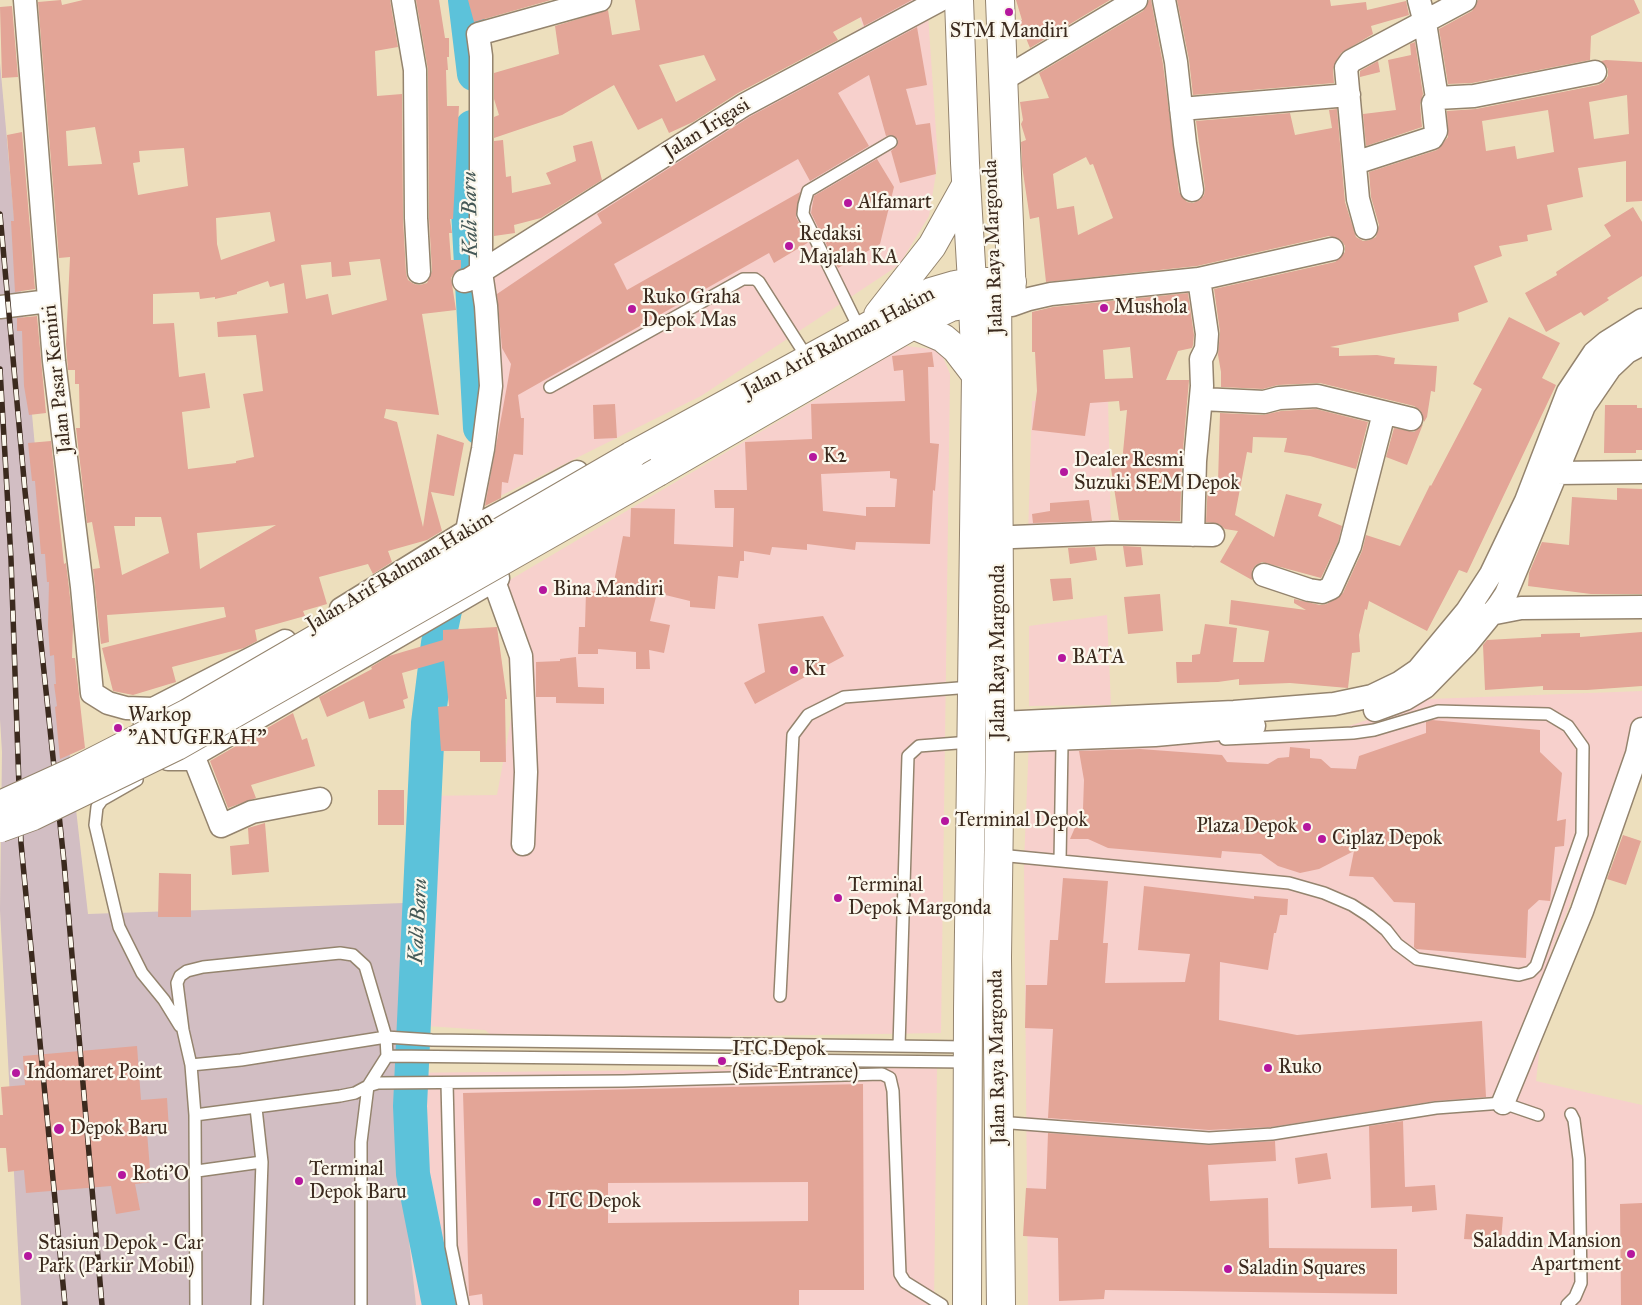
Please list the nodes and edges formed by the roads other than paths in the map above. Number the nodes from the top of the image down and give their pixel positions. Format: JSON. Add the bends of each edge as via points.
{"nodes":[{"id":1,"x":25,"y":0,"type":"edge"},
{"id":2,"x":403,"y":0,"type":"edge"},
{"id":3,"x":600,"y":0,"type":"edge"},
{"id":4,"x":940,"y":0,"type":"edge"},
{"id":5,"x":958,"y":0,"type":"edge"},
{"id":6,"x":984,"y":0,"type":"edge"},
{"id":7,"x":1000,"y":0,"type":"edge"},
{"id":8,"x":1136,"y":0,"type":"edge"},
{"id":9,"x":1164,"y":0,"type":"edge"},
{"id":10,"x":1419,"y":0,"type":"edge"},
{"id":11,"x":1465,"y":0,"type":"edge"},
{"id":12,"x":555,"y":6,"type":"edge"},
{"id":13,"x":1425,"y":23,"type":"junction"},
{"id":14,"x":1595,"y":72,"type":"dead end"},
{"id":15,"x":993,"y":82,"type":"junction"},
{"id":16,"x":1349,"y":95,"type":"junction"},
{"id":17,"x":1437,"y":98,"type":"junction"},
{"id":18,"x":1181,"y":109,"type":"junction"},
{"id":19,"x":891,"y":142,"type":"dead end"},
{"id":20,"x":1355,"y":163,"type":"junction"},
{"id":21,"x":966,"y":174,"type":"junction"},
{"id":22,"x":1192,"y":190,"type":"dead end"},
{"id":23,"x":1366,"y":228,"type":"dead end"},
{"id":24,"x":1332,"y":249,"type":"dead end"},
{"id":25,"x":419,"y":272,"type":"dead end"},
{"id":26,"x":472,"y":277,"type":"junction"},
{"id":27,"x":1199,"y":279,"type":"junction"},
{"id":28,"x":997,"y":294,"type":"junction"},
{"id":29,"x":49,"y":301,"type":"junction"},
{"id":30,"x":0,"y":307,"type":"edge"},
{"id":31,"x":1642,"y":320,"type":"edge"},
{"id":32,"x":913,"y":325,"type":"junction"},
{"id":33,"x":864,"y":328,"type":"junction"},
{"id":34,"x":1642,"y":344,"type":"edge"},
{"id":35,"x":808,"y":359,"type":"junction"},
{"id":36,"x":976,"y":375,"type":"junction"},
{"id":37,"x":550,"y":387,"type":"dead end"},
{"id":38,"x":1200,"y":399,"type":"junction"},
{"id":39,"x":1384,"y":413,"type":"junction"},
{"id":40,"x":1411,"y":419,"type":"dead end"},
{"id":41,"x":682,"y":443,"type":"junction"},
{"id":42,"x":1547,"y":471,"type":"junction"},
{"id":43,"x":1642,"y":472,"type":"edge"},
{"id":44,"x":467,"y":531,"type":"junction"},
{"id":45,"x":1013,"y":537,"type":"junction"},
{"id":46,"x":1264,"y":575,"type":"dead end"},
{"id":47,"x":494,"y":581,"type":"junction"},
{"id":48,"x":1642,"y":607,"type":"edge"},
{"id":49,"x":1467,"y":611,"type":"junction"},
{"id":50,"x":1489,"y":616,"type":"junction"},
{"id":51,"x":971,"y":687,"type":"junction"},
{"id":52,"x":1372,"y":704,"type":"junction"},
{"id":53,"x":153,"y":709,"type":"junction"},
{"id":54,"x":1642,"y":729,"type":"edge"},
{"id":55,"x":1006,"y":737,"type":"junction"},
{"id":56,"x":970,"y":742,"type":"junction"},
{"id":57,"x":1062,"y":745,"type":"junction"},
{"id":58,"x":176,"y":761,"type":"junction"},
{"id":59,"x":146,"y":775,"type":"dead end"},
{"id":60,"x":320,"y":799,"type":"dead end"},
{"id":61,"x":0,"y":805,"type":"edge"},
{"id":62,"x":0,"y":828,"type":"edge"},
{"id":63,"x":523,"y":844,"type":"dead end"},
{"id":64,"x":1006,"y":856,"type":"junction"},
{"id":65,"x":1060,"y":861,"type":"junction"},
{"id":66,"x":780,"y":996,"type":"dead end"},
{"id":67,"x":182,"y":1030,"type":"junction"},
{"id":68,"x":386,"y":1038,"type":"junction"},
{"id":69,"x":899,"y":1046,"type":"junction"},
{"id":70,"x":968,"y":1054,"type":"junction"},
{"id":71,"x":387,"y":1056,"type":"junction"},
{"id":72,"x":191,"y":1065,"type":"junction"},
{"id":73,"x":447,"y":1083,"type":"junction"},
{"id":74,"x":373,"y":1084,"type":"junction"},
{"id":75,"x":1503,"y":1103,"type":"junction"},
{"id":76,"x":256,"y":1108,"type":"junction"},
{"id":77,"x":1571,"y":1114,"type":"dead end"},
{"id":78,"x":195,"y":1115,"type":"junction"},
{"id":79,"x":1538,"y":1115,"type":"dead end"},
{"id":80,"x":1006,"y":1123,"type":"junction"},
{"id":81,"x":262,"y":1162,"type":"junction"},
{"id":82,"x":197,"y":1171,"type":"junction"},
{"id":83,"x":196,"y":1305,"type":"edge"},
{"id":84,"x":257,"y":1305,"type":"edge"},
{"id":85,"x":361,"y":1305,"type":"edge"},
{"id":86,"x":463,"y":1305,"type":"edge"},
{"id":87,"x":942,"y":1305,"type":"edge"},
{"id":88,"x":967,"y":1305,"type":"edge"},
{"id":89,"x":1001,"y":1305,"type":"edge"},
{"id":90,"x":1018,"y":1305,"type":"edge"},
{"id":91,"x":1567,"y":1305,"type":"edge"}],
"edges":[{"from":1,"to":29,"type":"street","name":"Jalan Pasar Kemiri"},
{"from":2,"to":25,"type":"street","via":[[415,70]]},
{"from":3,"to":12,"type":"street"},
{"from":4,"to":21,"type":"main road","name":"Jalan Raya Margonda","via":[[948,128]]},
{"from":4,"to":26,"type":"street","name":"Jalan Irigasi","via":[[744,105]]},
{"from":5,"to":21,"type":"main road","name":"Jalan Raya Margonda"},
{"from":6,"to":15,"type":"main road","name":"Jalan Raya Margonda"},
{"from":7,"to":15,"type":"main road","name":"Jalan Raya Margonda"},
{"from":8,"to":15,"type":"street"},
{"from":9,"to":18,"type":"street"},
{"from":10,"to":13,"type":"street"},
{"from":11,"to":13,"type":"street"},
{"from":12,"to":26,"type":"street","via":[[478,34],[481,56]]},
{"from":13,"to":16,"type":"street","via":[[1352,60],[1346,68]]},
{"from":13,"to":17,"type":"street"},
{"from":14,"to":17,"type":"street","via":[[1474,96]]},
{"from":15,"to":28,"type":"main road","name":"Jalan Raya Margonda"},
{"from":16,"to":18,"type":"street"},
{"from":16,"to":20,"type":"street"},
{"from":17,"to":20,"type":"street","via":[[1433,103],[1436,131],[1432,138]]},
{"from":18,"to":22,"type":"street"},
{"from":19,"to":33,"type":"lane","via":[[808,192],[804,205],[803,214]]},
{"from":20,"to":23,"type":"street","via":[[1358,199]]},
{"from":21,"to":28,"type":"main road","name":"Jalan Raya Margonda"},
{"from":21,"to":33,"type":"main road","via":[[932,246]]},
{"from":24,"to":27,"type":"street"},
{"from":26,"to":44,"type":"street","via":[[486,306],[491,386]]},
{"from":27,"to":28,"type":"street","via":[[1029,298]]},
{"from":27,"to":38,"type":"street","via":[[1207,334],[1206,349],[1201,359]]},
{"from":28,"to":32,"type":"main road","name":"Jalan Arif Rahman Hakim","via":[[951,307]]},
{"from":28,"to":33,"type":"main road","name":"Jalan Arif Rahman Hakim","via":[[950,286],[931,292]]},
{"from":28,"to":36,"type":"main road","name":"Jalan Raya Margonda"},
{"from":28,"to":45,"type":"main road","name":"Jalan Raya Margonda"},
{"from":28,"to":55,"type":"main road","name":"Jalan Raya Margonda"},
{"from":29,"to":30,"type":"street"},
{"from":29,"to":53,"type":"street","name":"Jalan Pasar Kemiri","via":[[92,693],[126,708]]},
{"from":31,"to":42,"type":"street","via":[[1594,353],[1568,392]]},
{"from":32,"to":36,"type":"main road","via":[[943,338]]},
{"from":32,"to":41,"type":"main road","name":"Jalan Arif Rahman Hakim"},
{"from":33,"to":35,"type":"main road","name":"Jalan Arif Rahman Hakim"},
{"from":34,"to":42,"type":"street","via":[[1610,368]]},
{"from":35,"to":37,"type":"lane","via":[[759,282],[744,279]]},
{"from":35,"to":41,"type":"main road","name":"Jalan Arif Rahman Hakim"},
{"from":36,"to":51,"type":"main road","name":"Jalan Raya Margonda"},
{"from":38,"to":39,"type":"street","via":[[1264,402],[1316,396]]},
{"from":38,"to":45,"type":"street","via":[[1195,461],[1203,535],[1112,533]]},
{"from":39,"to":40,"type":"street"},
{"from":39,"to":46,"type":"street","via":[[1350,546],[1331,588],[1322,592],[1309,590]]},
{"from":41,"to":44,"type":"street","name":"Jalan Arif Rahman Hakim","via":[[592,465]]},
{"from":41,"to":47,"type":"street","name":"Jalan Arif Rahman Hakim","via":[[617,508]]},
{"from":41,"to":61,"type":"main road","name":"Jalan Arif Rahman Hakim","bridge":true,"via":[[631,456],[188,714]]},
{"from":41,"to":62,"type":"main road","name":"Jalan Arif Rahman Hakim","bridge":true,"via":[[658,472],[177,746],[33,816]]},
{"from":42,"to":43,"type":"street"},
{"from":42,"to":49,"type":"street"},
{"from":42,"to":50,"type":"street","via":[[1506,594]]},
{"from":44,"to":53,"type":"street","name":"Jalan Arif Rahman Hakim","via":[[264,653]]},
{"from":45,"to":55,"type":"main road","name":"Jalan Raya Margonda"},
{"from":47,"to":58,"type":"street","name":"Jalan Arif Rahman Hakim"},
{"from":47,"to":63,"type":"street","via":[[522,656],[526,772]]},
{"from":48,"to":50,"type":"street","via":[[1521,608]]},
{"from":49,"to":50,"type":"street"},
{"from":49,"to":52,"type":"street","via":[[1418,670]]},
{"from":50,"to":52,"type":"street","via":[[1425,687],[1405,698]]},
{"from":51,"to":56,"type":"main road","name":"Jalan Raya Margonda"},
{"from":51,"to":66,"type":"lane","via":[[844,697],[808,715],[793,735]]},
{"from":52,"to":55,"type":"street","via":[[1234,712]]},
{"from":53,"to":58,"type":"street","via":[[145,724],[147,733],[158,752],[168,760]]},
{"from":54,"to":75,"type":"street","via":[[1634,762],[1582,911]]},
{"from":55,"to":57,"type":"lane"},
{"from":55,"to":64,"type":"main road","name":"Jalan Raya Margonda"},
{"from":56,"to":69,"type":"lane","via":[[918,746],[908,756]]},
{"from":56,"to":70,"type":"main road","name":"Jalan Raya Margonda"},
{"from":57,"to":65,"type":"lane"},
{"from":57,"to":65,"type":"lane","via":[[1353,733],[1438,711],[1548,714],[1568,726],[1583,747],[1582,834],[1544,950],[1530,972],[1519,975],[1416,959],[1386,930],[1352,905],[1289,883]]},
{"from":58,"to":60,"type":"street","via":[[221,826],[252,812]]},
{"from":59,"to":67,"type":"lane","via":[[102,800],[97,807],[95,825],[119,927],[142,973]]},
{"from":64,"to":65,"type":"lane"},
{"from":64,"to":80,"type":"main road","name":"Jalan Raya Margonda"},
{"from":67,"to":68,"type":"lane","via":[[177,983],[187,971],[340,953],[353,955],[365,966]]},
{"from":67,"to":72,"type":"lane"},
{"from":68,"to":69,"type":"lane"},
{"from":68,"to":71,"type":"lane"},
{"from":68,"to":72,"type":"lane"},
{"from":69,"to":70,"type":"lane"},
{"from":70,"to":71,"type":"lane"},
{"from":70,"to":88,"type":"main road","name":"Jalan Raya Margonda"},
{"from":71,"to":74,"type":"lane"},
{"from":72,"to":78,"type":"lane"},
{"from":73,"to":74,"type":"lane"},
{"from":73,"to":86,"type":"lane","via":[[451,1246]]},
{"from":73,"to":87,"type":"lane","via":[[882,1074],[890,1078],[893,1091],[900,1274],[905,1282]]},
{"from":74,"to":76,"type":"lane","via":[[355,1093]]},
{"from":74,"to":85,"type":"lane","via":[[360,1142]]},
{"from":75,"to":79,"type":"lane"},
{"from":75,"to":80,"type":"lane","via":[[1427,1109],[1272,1134],[1209,1138]]},
{"from":76,"to":78,"type":"lane"},
{"from":76,"to":81,"type":"lane"},
{"from":77,"to":91,"type":"lane","via":[[1578,1159],[1581,1283]]},
{"from":78,"to":82,"type":"lane"},
{"from":80,"to":89,"type":"main road","name":"Jalan Raya Margonda"},
{"from":80,"to":90,"type":"main road","name":"Jalan Raya Margonda"},
{"from":81,"to":82,"type":"lane"},
{"from":81,"to":84,"type":"lane"},
{"from":82,"to":83,"type":"lane"}]}
